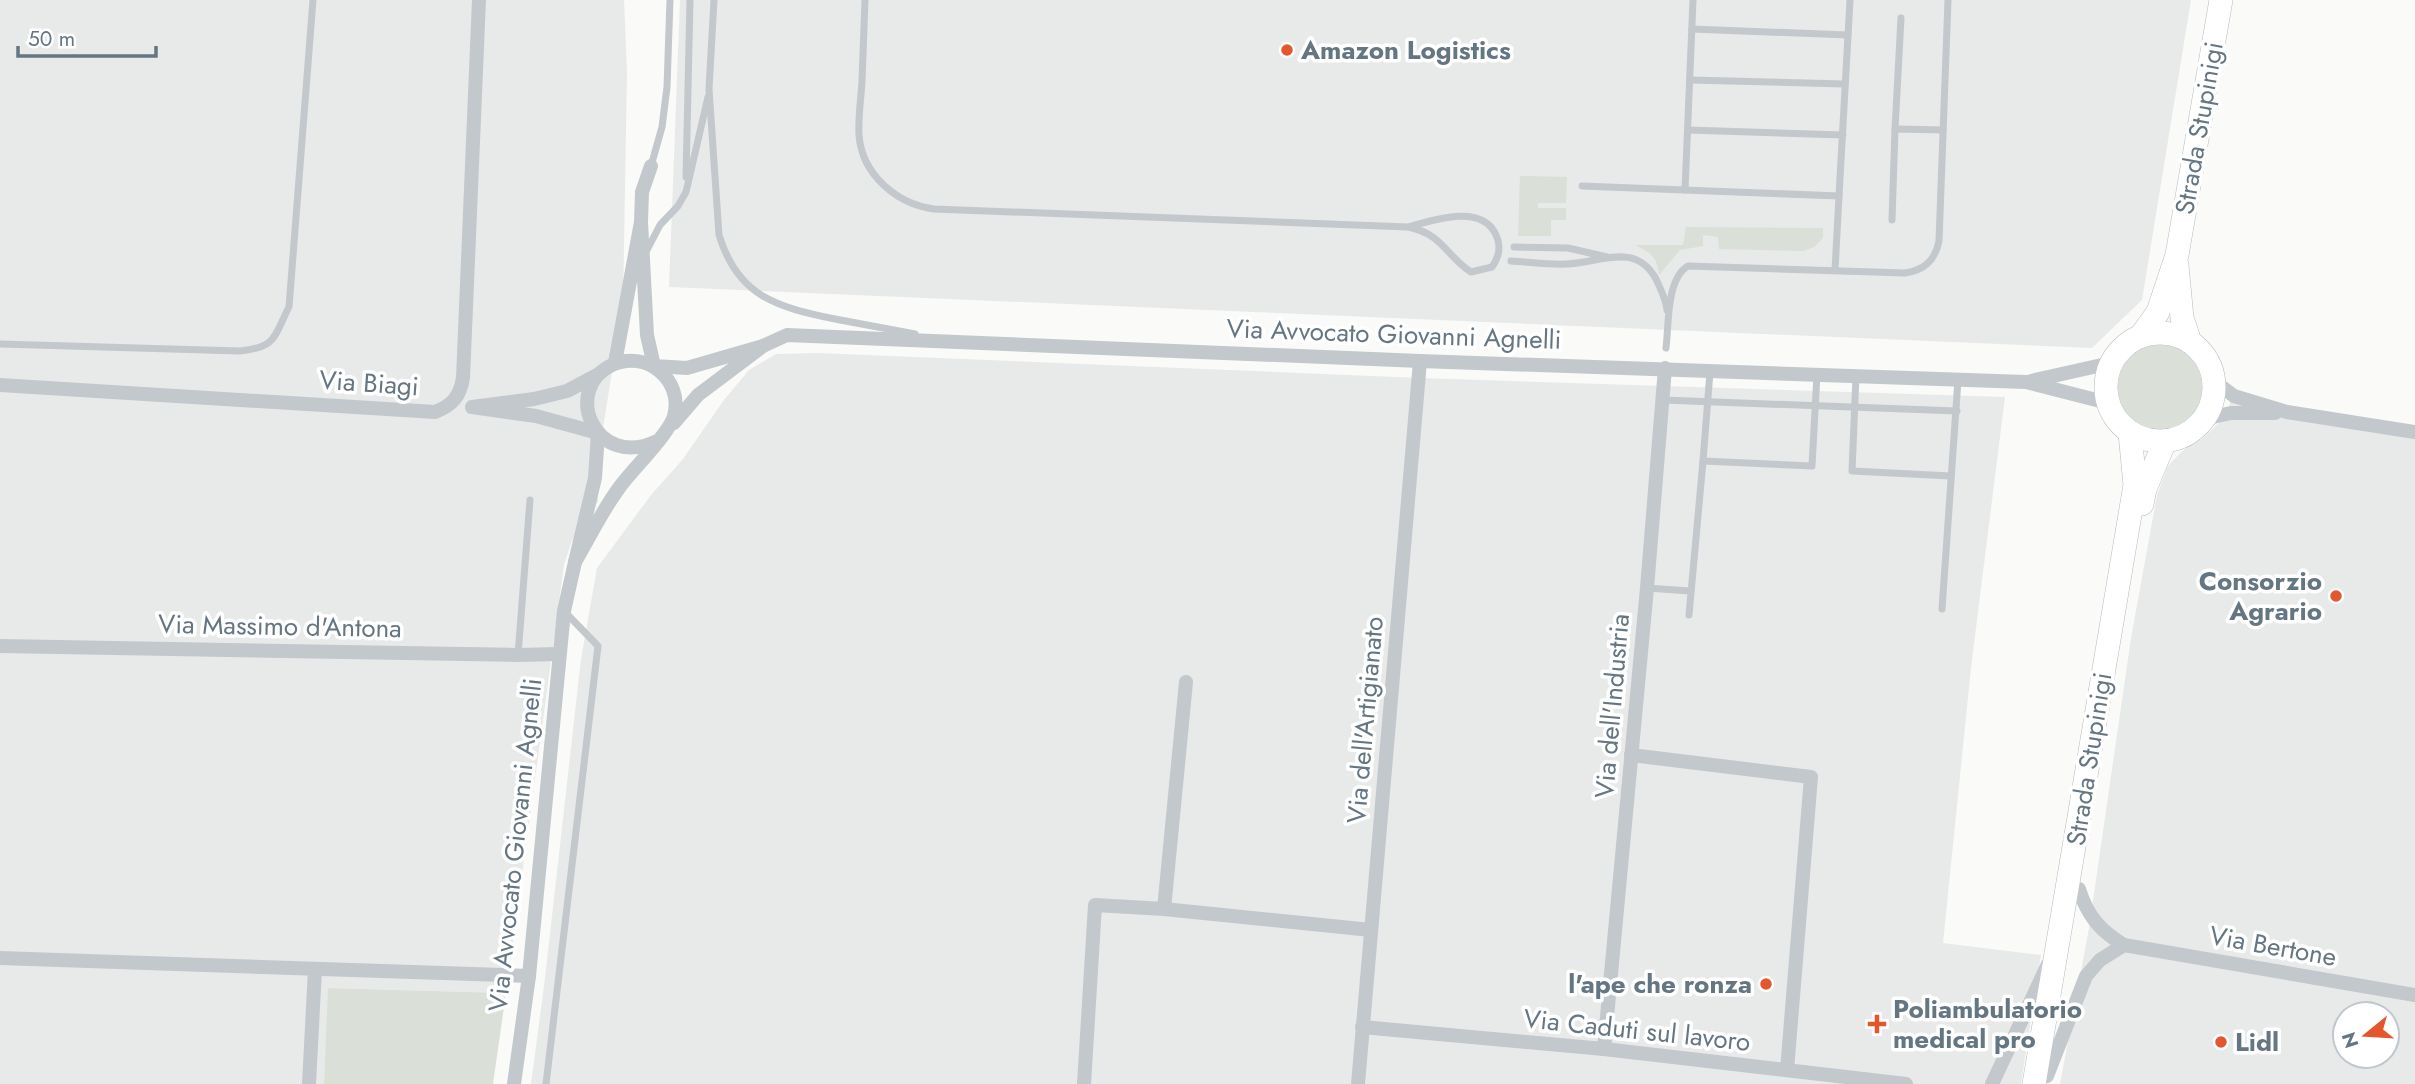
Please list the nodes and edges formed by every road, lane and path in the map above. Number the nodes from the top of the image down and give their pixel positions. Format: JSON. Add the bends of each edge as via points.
{"nodes":[{"id":1,"x":313,"y":0,"type":"edge"},
{"id":2,"x":479,"y":0,"type":"edge"},
{"id":3,"x":670,"y":0,"type":"edge"},
{"id":4,"x":690,"y":0,"type":"edge"},
{"id":5,"x":715,"y":0,"type":"edge"},
{"id":6,"x":865,"y":0,"type":"edge"},
{"id":7,"x":1693,"y":0,"type":"edge"},
{"id":8,"x":1850,"y":0,"type":"edge"},
{"id":9,"x":1948,"y":0,"type":"edge"},
{"id":10,"x":2221,"y":0,"type":"edge"},
{"id":11,"x":1901,"y":18,"type":"dead end"},
{"id":12,"x":1692,"y":29,"type":"junction"},
{"id":13,"x":1848,"y":35,"type":"junction"},
{"id":14,"x":1690,"y":80,"type":"junction"},
{"id":15,"x":1845,"y":84,"type":"junction"},
{"id":16,"x":709,"y":89,"type":"junction"},
{"id":17,"x":1895,"y":129,"type":"junction"},
{"id":18,"x":1688,"y":130,"type":"junction"},
{"id":19,"x":1943,"y":130,"type":"junction"},
{"id":20,"x":1843,"y":135,"type":"junction"},
{"id":21,"x":651,"y":166,"type":"joint"},
{"id":22,"x":1582,"y":186,"type":"dead end"},
{"id":23,"x":1685,"y":190,"type":"junction"},
{"id":24,"x":686,"y":192,"type":"junction"},
{"id":25,"x":1839,"y":196,"type":"junction"},
{"id":26,"x":1892,"y":220,"type":"dead end"},
{"id":27,"x":641,"y":222,"type":"junction"},
{"id":28,"x":1408,"y":227,"type":"junction"},
{"id":29,"x":1514,"y":247,"type":"dead end"},
{"id":30,"x":2177,"y":255,"type":"junction"},
{"id":31,"x":1611,"y":257,"type":"junction"},
{"id":32,"x":1511,"y":261,"type":"dead end"},
{"id":33,"x":1835,"y":270,"type":"junction"},
{"id":34,"x":643,"y":273,"type":"junction"},
{"id":35,"x":1668,"y":328,"type":"junction"},
{"id":36,"x":2141,"y":336,"type":"junction"},
{"id":37,"x":955,"y":342,"type":"junction"},
{"id":38,"x":2190,"y":342,"type":"junction"},
{"id":39,"x":0,"y":344,"type":"edge"},
{"id":40,"x":763,"y":346,"type":"junction"},
{"id":41,"x":1667,"y":348,"type":"dead end"},
{"id":42,"x":1420,"y":361,"type":"junction"},
{"id":43,"x":615,"y":363,"type":"junction"},
{"id":44,"x":2111,"y":363,"type":"junction"},
{"id":45,"x":654,"y":366,"type":"junction"},
{"id":46,"x":1665,"y":368,"type":"junction"},
{"id":47,"x":1710,"y":371,"type":"junction"},
{"id":48,"x":599,"y":374,"type":"junction"},
{"id":49,"x":1817,"y":374,"type":"junction"},
{"id":50,"x":1856,"y":375,"type":"junction"},
{"id":51,"x":1958,"y":379,"type":"junction"},
{"id":52,"x":2214,"y":381,"type":"junction"},
{"id":53,"x":2026,"y":382,"type":"junction"},
{"id":54,"x":0,"y":385,"type":"edge"},
{"id":55,"x":1663,"y":400,"type":"junction"},
{"id":56,"x":1707,"y":401,"type":"junction"},
{"id":57,"x":2108,"y":403,"type":"junction"},
{"id":58,"x":1815,"y":405,"type":"junction"},
{"id":59,"x":1854,"y":406,"type":"junction"},
{"id":60,"x":447,"y":407,"type":"junction"},
{"id":61,"x":474,"y":407,"type":"junction"},
{"id":62,"x":1957,"y":411,"type":"junction"},
{"id":63,"x":2287,"y":412,"type":"junction"},
{"id":64,"x":2204,"y":419,"type":"junction"},
{"id":65,"x":2415,"y":432,"type":"edge"},
{"id":66,"x":598,"y":433,"type":"junction"},
{"id":67,"x":2130,"y":433,"type":"junction"},
{"id":68,"x":662,"y":436,"type":"junction"},
{"id":69,"x":2165,"y":441,"type":"junction"},
{"id":70,"x":1703,"y":461,"type":"junction"},
{"id":71,"x":1951,"y":477,"type":"junction"},
{"id":72,"x":530,"y":500,"type":"dead end"},
{"id":73,"x":575,"y":562,"type":"junction"},
{"id":74,"x":1647,"y":588,"type":"junction"},
{"id":75,"x":1690,"y":591,"type":"junction"},
{"id":76,"x":1942,"y":608,"type":"dead end"},
{"id":77,"x":564,"y":611,"type":"junction"},
{"id":78,"x":1689,"y":615,"type":"dead end"},
{"id":79,"x":0,"y":646,"type":"edge"},
{"id":80,"x":559,"y":654,"type":"junction"},
{"id":81,"x":518,"y":655,"type":"junction"},
{"id":82,"x":1186,"y":682,"type":"dead end"},
{"id":83,"x":1631,"y":755,"type":"junction"},
{"id":84,"x":2079,"y":888,"type":"junction"},
{"id":85,"x":1164,"y":909,"type":"junction"},
{"id":86,"x":1371,"y":930,"type":"junction"},
{"id":87,"x":2060,"y":937,"type":"junction"},
{"id":88,"x":2123,"y":944,"type":"junction"},
{"id":89,"x":0,"y":958,"type":"edge"},
{"id":90,"x":315,"y":969,"type":"junction"},
{"id":91,"x":529,"y":976,"type":"junction"},
{"id":92,"x":2415,"y":995,"type":"edge"},
{"id":93,"x":1362,"y":1027,"type":"junction"},
{"id":94,"x":1604,"y":1049,"type":"junction"},
{"id":95,"x":1787,"y":1070,"type":"junction"},
{"id":96,"x":2042,"y":1081,"type":"edge"},
{"id":97,"x":309,"y":1084,"type":"edge"},
{"id":98,"x":514,"y":1084,"type":"edge"},
{"id":99,"x":546,"y":1084,"type":"edge"},
{"id":100,"x":1084,"y":1084,"type":"edge"},
{"id":101,"x":1358,"y":1084,"type":"edge"},
{"id":102,"x":1906,"y":1084,"type":"edge"},
{"id":103,"x":1992,"y":1084,"type":"edge"}],
"edges":[{"from":1,"to":39,"type":"lane","via":[[289,307],[272,340],[262,348],[240,351]]},
{"from":2,"to":60,"type":"street","name":"Via Biagi","via":[[463,378],[455,401]]},
{"from":3,"to":21,"type":"lane","via":[[667,87]]},
{"from":4,"to":24,"type":"lane"},
{"from":5,"to":16,"type":"lane"},
{"from":6,"to":28,"type":"lane","via":[[860,145],[876,177],[907,202],[934,209]]},
{"from":7,"to":12,"type":"lane"},
{"from":8,"to":13,"type":"lane"},
{"from":9,"to":19,"type":"lane"},
{"from":10,"to":30,"type":"main road","name":"Strada Stupinigi"},
{"from":11,"to":17,"type":"lane"},
{"from":12,"to":13,"type":"lane"},
{"from":12,"to":14,"type":"lane"},
{"from":13,"to":15,"type":"lane"},
{"from":14,"to":15,"type":"lane"},
{"from":14,"to":18,"type":"lane"},
{"from":15,"to":20,"type":"lane"},
{"from":16,"to":24,"type":"lane"},
{"from":16,"to":37,"type":"lane","via":[[719,235],[725,255],[746,285],[789,310]]},
{"from":17,"to":19,"type":"lane"},
{"from":17,"to":26,"type":"lane"},
{"from":18,"to":20,"type":"lane"},
{"from":18,"to":23,"type":"lane"},
{"from":19,"to":33,"type":"lane","via":[[1939,241],[1932,260],[1925,268],[1905,273]]},
{"from":20,"to":25,"type":"lane"},
{"from":21,"to":27,"type":"street","via":[[642,192]]},
{"from":22,"to":23,"type":"lane"},
{"from":23,"to":25,"type":"lane"},
{"from":24,"to":34,"type":"lane","via":[[647,247]]},
{"from":25,"to":33,"type":"lane"},
{"from":27,"to":34,"type":"street"},
{"from":27,"to":43,"type":"street"},
{"from":28,"to":28,"type":"lane","via":[[1437,238],[1471,272],[1492,267],[1500,249],[1497,235],[1480,219],[1438,219]]},
{"from":29,"to":31,"type":"lane","via":[[1568,248]]},
{"from":30,"to":36,"type":"main road","name":"Strada Stupinigi","via":[[2158,312]]},
{"from":30,"to":38,"type":"main road","name":"Strada Stupinigi","via":[[2182,318]]},
{"from":31,"to":32,"type":"lane","via":[[1568,264]]},
{"from":31,"to":35,"type":"lane","via":[[1640,259],[1654,275],[1666,299]]},
{"from":33,"to":35,"type":"lane","via":[[1688,265],[1673,286]]},
{"from":34,"to":45,"type":"street"},
{"from":35,"to":41,"type":"lane"},
{"from":36,"to":38,"type":"main road","via":[[2158,332]]},
{"from":36,"to":44,"type":"main road","name":"Strada Stupinigi","via":[[2129,342]]},
{"from":37,"to":40,"type":"street","name":"Via Avvocato Giovanni Agnelli","via":[[787,335]]},
{"from":37,"to":42,"type":"street","name":"Via Avvocato Giovanni Agnelli"},
{"from":38,"to":52,"type":"main road","name":"Strada Stupinigi","via":[[2202,352]]},
{"from":40,"to":45,"type":"street","name":"Via Avvocato Giovanni Agnelli","via":[[687,368]]},
{"from":40,"to":68,"type":"street","via":[[698,395]]},
{"from":42,"to":46,"type":"street","name":"Via Avvocato Giovanni Agnelli"},
{"from":42,"to":86,"type":"street","name":"Via dell'Artigianato"},
{"from":43,"to":45,"type":"street","via":[[642,361]]},
{"from":43,"to":48,"type":"street"},
{"from":44,"to":53,"type":"street","name":"Via Avvocato Giovanni Agnelli"},
{"from":44,"to":57,"type":"main road","via":[[2106,382]]},
{"from":45,"to":68,"type":"street","via":[[666,376],[676,403],[674,417]]},
{"from":46,"to":47,"type":"street","name":"Via Avvocato Giovanni Agnelli"},
{"from":46,"to":55,"type":"street","name":"Via dell'Industria"},
{"from":47,"to":49,"type":"street","name":"Via Avvocato Giovanni Agnelli"},
{"from":47,"to":56,"type":"lane"},
{"from":48,"to":61,"type":"street","via":[[567,391],[534,400]]},
{"from":48,"to":66,"type":"street","via":[[587,403]]},
{"from":49,"to":50,"type":"street","name":"Via Avvocato Giovanni Agnelli"},
{"from":49,"to":58,"type":"lane"},
{"from":50,"to":51,"type":"street","name":"Via Avvocato Giovanni Agnelli"},
{"from":50,"to":59,"type":"lane"},
{"from":51,"to":53,"type":"street","name":"Via Avvocato Giovanni Agnelli"},
{"from":51,"to":62,"type":"lane"},
{"from":52,"to":63,"type":"street","via":[[2234,396]]},
{"from":52,"to":64,"type":"main road"},
{"from":53,"to":57,"type":"street","name":"Via Avvocato Giovanni Agnelli"},
{"from":54,"to":60,"type":"street","name":"Via Biagi","via":[[435,412]]},
{"from":55,"to":56,"type":"lane"},
{"from":55,"to":74,"type":"street","name":"Via dell'Industria"},
{"from":56,"to":58,"type":"lane"},
{"from":56,"to":70,"type":"lane"},
{"from":57,"to":67,"type":"main road"},
{"from":58,"to":59,"type":"lane"},
{"from":58,"to":70,"type":"lane","via":[[1812,466]]},
{"from":59,"to":62,"type":"lane"},
{"from":59,"to":71,"type":"lane","via":[[1852,471]]},
{"from":60,"to":61,"type":"street"},
{"from":61,"to":66,"type":"street","via":[[536,416]]},
{"from":62,"to":71,"type":"lane"},
{"from":63,"to":64,"type":"street","via":[[2231,413]]},
{"from":63,"to":65,"type":"street"},
{"from":64,"to":69,"type":"main road","via":[[2179,438]]},
{"from":66,"to":68,"type":"street","via":[[607,442],[632,449]]},
{"from":66,"to":73,"type":"street","name":"Via Avvocato Giovanni Agnelli","via":[[595,478]]},
{"from":67,"to":69,"type":"main road"},
{"from":67,"to":87,"type":"main road","name":"Strada Stupinigi","via":[[2135,485]]},
{"from":68,"to":73,"type":"street","via":[[617,490]]},
{"from":69,"to":84,"type":"main road","name":"Strada Stupinigi","via":[[2145,489]]},
{"from":70,"to":75,"type":"lane"},
{"from":71,"to":76,"type":"lane"},
{"from":72,"to":81,"type":"lane"},
{"from":73,"to":77,"type":"street","name":"Via Avvocato Giovanni Agnelli"},
{"from":74,"to":75,"type":"lane"},
{"from":74,"to":83,"type":"street","name":"Via dell'Industria"},
{"from":75,"to":78,"type":"lane"},
{"from":77,"to":80,"type":"street","name":"Via Avvocato Giovanni Agnelli"},
{"from":77,"to":99,"type":"lane","via":[[597,646]]},
{"from":79,"to":81,"type":"street","name":"Via Massimo d'Antona"},
{"from":80,"to":81,"type":"street","name":"Via Massimo d'Antona"},
{"from":80,"to":91,"type":"street","name":"Via Avvocato Giovanni Agnelli"},
{"from":82,"to":85,"type":"street"},
{"from":83,"to":94,"type":"street","name":"Via dell'Industria"},
{"from":83,"to":95,"type":"street","via":[[1811,777]]},
{"from":84,"to":88,"type":"street","name":"Via Bertone","via":[[2101,930]]},
{"from":84,"to":96,"type":"main road","name":"Strada Stupinigi"},
{"from":85,"to":86,"type":"street"},
{"from":85,"to":100,"type":"street","via":[[1095,905]]},
{"from":86,"to":93,"type":"street","name":"Via dell'Artigianato"},
{"from":87,"to":96,"type":"main road","name":"Strada Stupinigi"},
{"from":87,"to":103,"type":"street"},
{"from":88,"to":92,"type":"street","name":"Via Bertone"},
{"from":88,"to":96,"type":"street","via":[[2086,976]]},
{"from":89,"to":90,"type":"street"},
{"from":90,"to":91,"type":"street"},
{"from":90,"to":97,"type":"street"},
{"from":91,"to":98,"type":"street","name":"Via Avvocato Giovanni Agnelli"},
{"from":93,"to":94,"type":"street","name":"Via Caduti sul lavoro"},
{"from":93,"to":101,"type":"street","name":"Via dell'Artigianato"},
{"from":94,"to":95,"type":"street","name":"Via Caduti sul lavoro"},
{"from":95,"to":102,"type":"street","name":"Via Caduti sul lavoro"}]}
